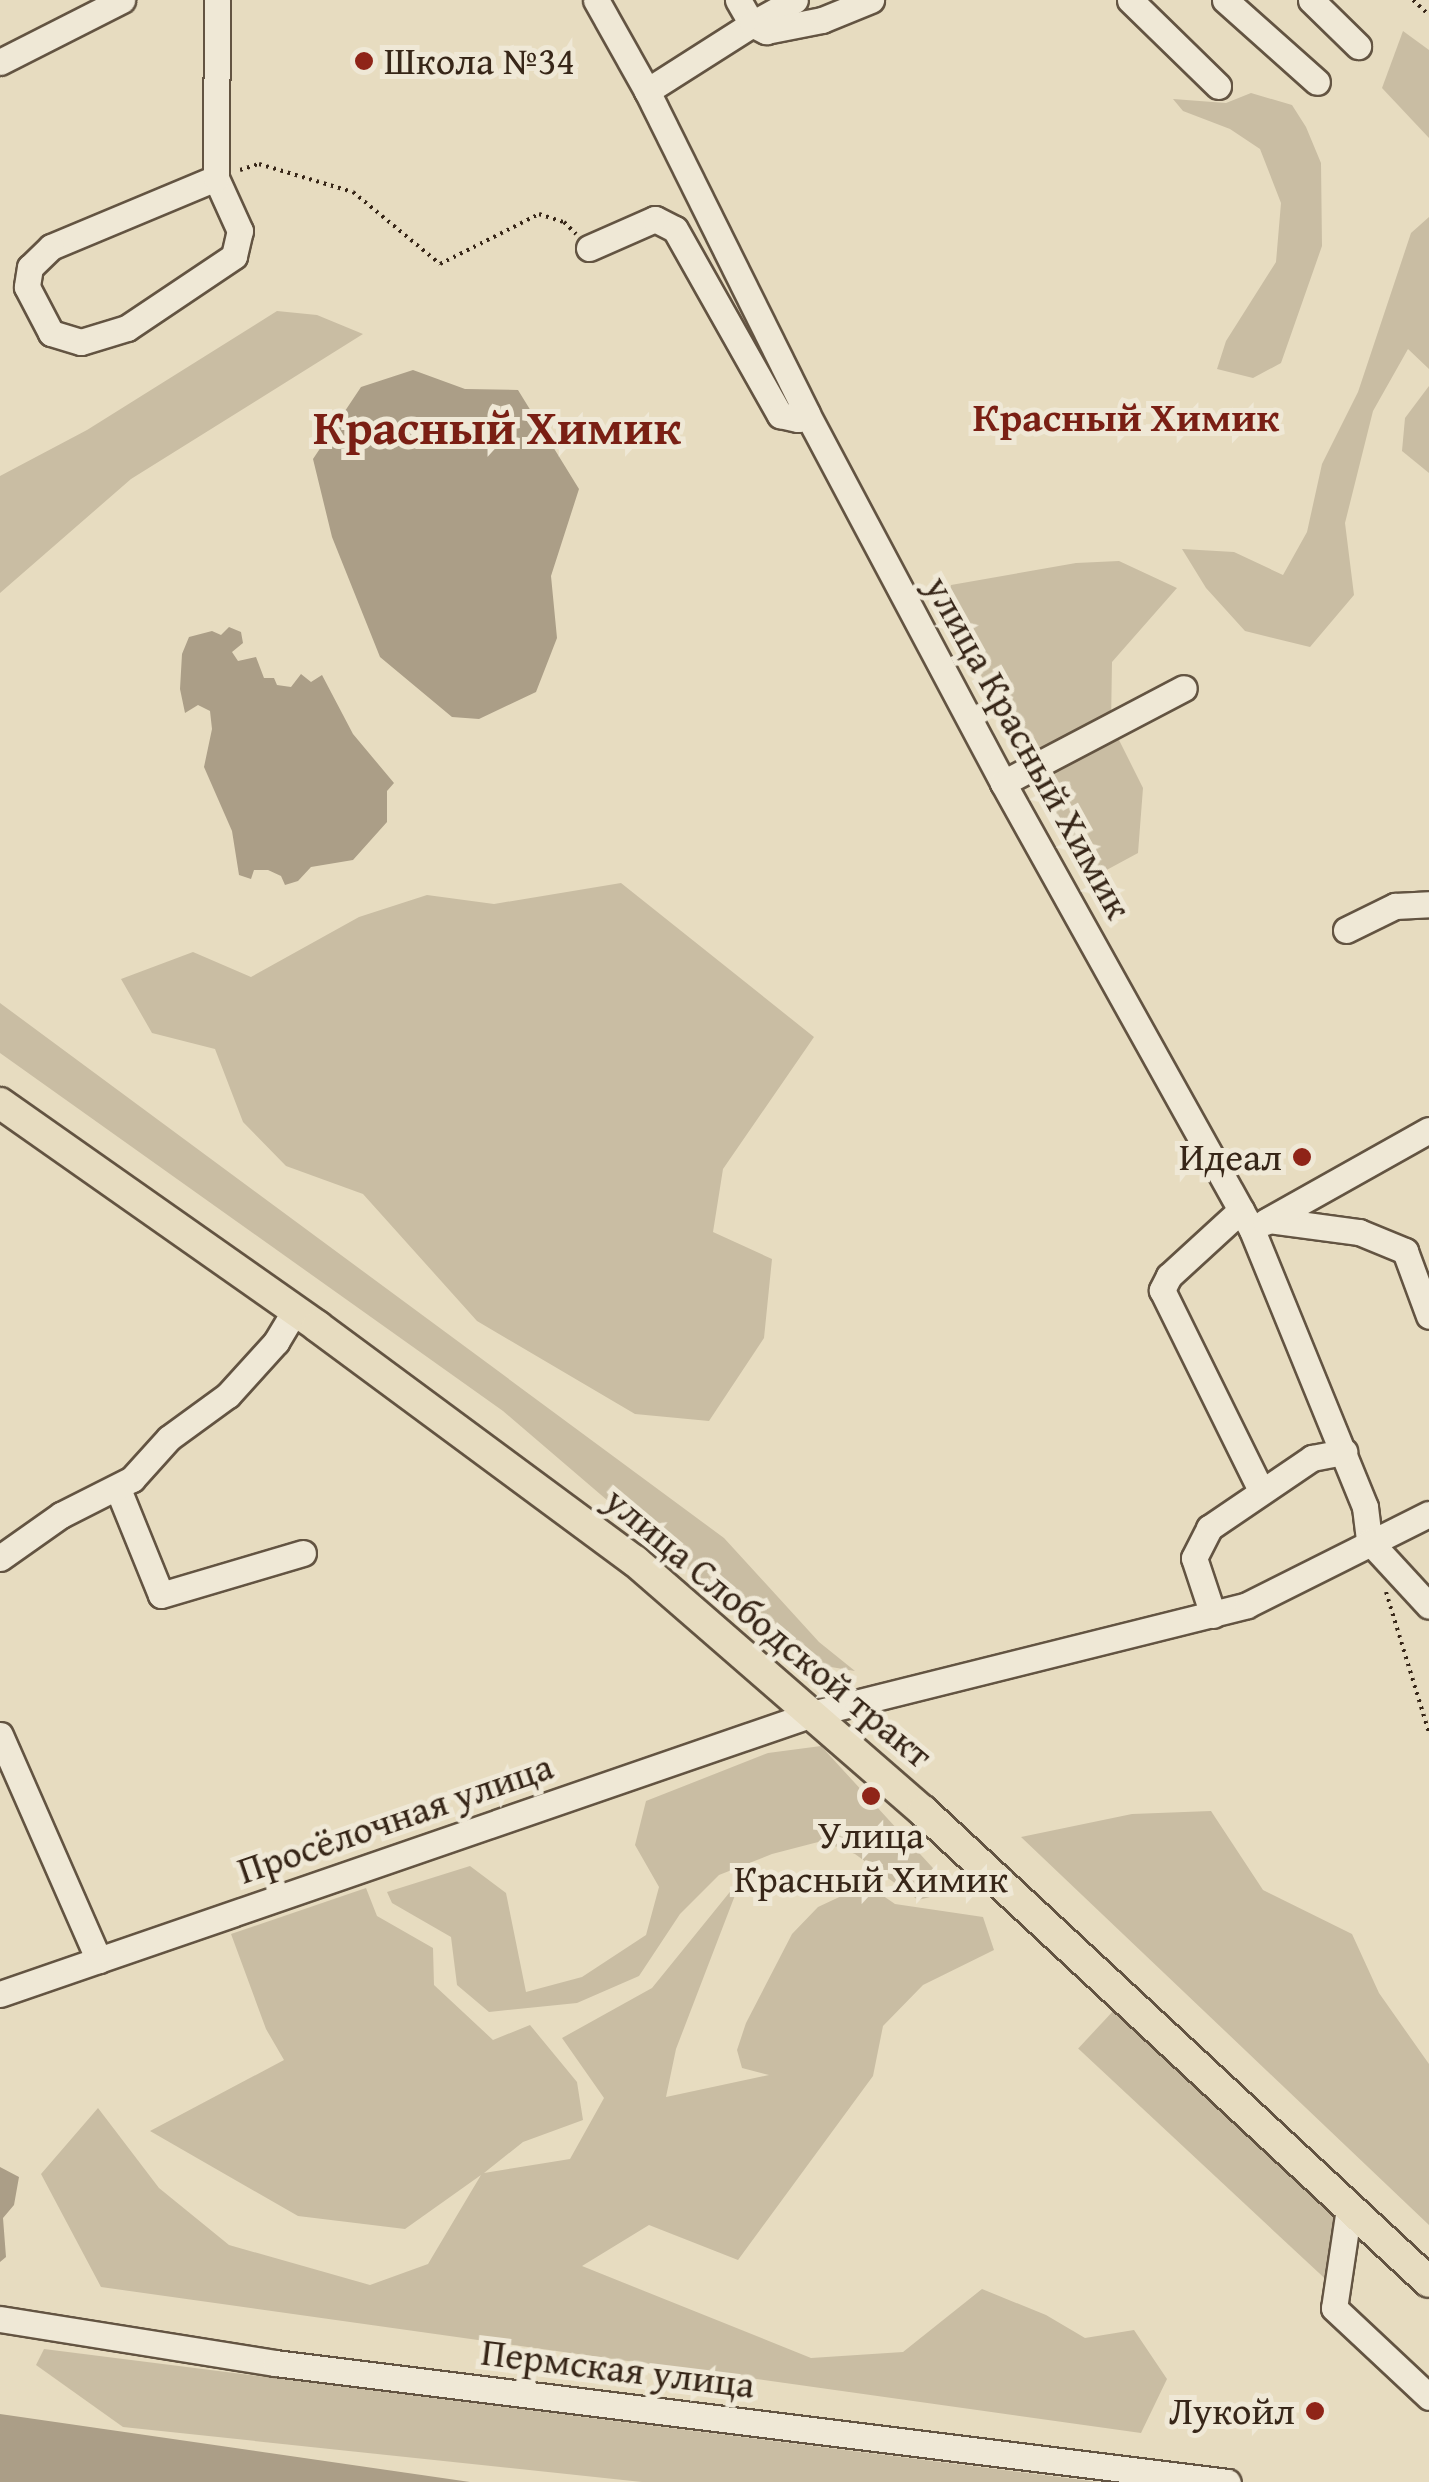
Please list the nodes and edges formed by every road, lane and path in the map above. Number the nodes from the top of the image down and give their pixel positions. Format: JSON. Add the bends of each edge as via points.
{"nodes":[{"id":1,"x":122,"y":0,"type":"edge"},
{"id":2,"x":217,"y":0,"type":"edge"},
{"id":3,"x":596,"y":0,"type":"edge"},
{"id":4,"x":738,"y":0,"type":"edge"},
{"id":5,"x":796,"y":0,"type":"edge"},
{"id":6,"x":870,"y":0,"type":"edge"},
{"id":7,"x":1130,"y":0,"type":"edge"},
{"id":8,"x":1225,"y":0,"type":"edge"},
{"id":9,"x":1311,"y":0,"type":"edge"},
{"id":10,"x":1413,"y":0,"type":"edge"},
{"id":11,"x":1429,"y":15,"type":"edge"},
{"id":12,"x":752,"y":24,"type":"junction"},
{"id":13,"x":1358,"y":46,"type":"dead end"},
{"id":14,"x":0,"y":62,"type":"edge"},
{"id":15,"x":1316,"y":82,"type":"dead end"},
{"id":16,"x":1218,"y":86,"type":"dead end"},
{"id":17,"x":647,"y":91,"type":"junction"},
{"id":18,"x":216,"y":178,"type":"junction"},
{"id":19,"x":589,"y":248,"type":"joint"},
{"id":20,"x":807,"y":414,"type":"junction"},
{"id":21,"x":1184,"y":688,"type":"dead end"},
{"id":22,"x":1003,"y":783,"type":"junction"},
{"id":23,"x":1429,"y":904,"type":"edge"},
{"id":24,"x":1346,"y":930,"type":"dead end"},
{"id":25,"x":0,"y":1103,"type":"edge"},
{"id":26,"x":1429,"y":1130,"type":"edge"},
{"id":27,"x":1254,"y":1220,"type":"junction"},
{"id":28,"x":294,"y":1310,"type":"junction"},
{"id":29,"x":1429,"y":1316,"type":"edge"},
{"id":30,"x":1344,"y":1452,"type":"junction"},
{"id":31,"x":118,"y":1488,"type":"junction"},
{"id":32,"x":1261,"y":1490,"type":"junction"},
{"id":33,"x":1429,"y":1514,"type":"edge"},
{"id":34,"x":1369,"y":1540,"type":"junction"},
{"id":35,"x":304,"y":1553,"type":"dead end"},
{"id":36,"x":0,"y":1558,"type":"edge"},
{"id":37,"x":1386,"y":1592,"type":"dead end"},
{"id":38,"x":1429,"y":1606,"type":"edge"},
{"id":39,"x":1213,"y":1615,"type":"junction"},
{"id":40,"x":815,"y":1713,"type":"junction"},
{"id":41,"x":1429,"y":1733,"type":"edge"},
{"id":42,"x":0,"y":1734,"type":"edge"},
{"id":43,"x":99,"y":1960,"type":"junction"},
{"id":44,"x":0,"y":1994,"type":"edge"},
{"id":45,"x":1349,"y":2208,"type":"junction"},
{"id":46,"x":1429,"y":2282,"type":"edge"},
{"id":47,"x":0,"y":2319,"type":"edge"},
{"id":48,"x":1429,"y":2397,"type":"edge"},
{"id":49,"x":1228,"y":2482,"type":"edge"}],
"edges":[{"from":1,"to":14,"type":"street"},
{"from":2,"to":18,"type":"street"},
{"from":3,"to":17,"type":"street","name":"улица Красный Химик"},
{"from":4,"to":12,"type":"street"},
{"from":5,"to":12,"type":"street"},
{"from":6,"to":12,"type":"street","via":[[822,20],[766,31]]},
{"from":7,"to":16,"type":"street"},
{"from":8,"to":15,"type":"street"},
{"from":9,"to":13,"type":"street"},
{"from":10,"to":11,"type":"path"},
{"from":12,"to":17,"type":"street"},
{"from":17,"to":20,"type":"street","name":"улица Красный Химик"},
{"from":18,"to":18,"type":"street","via":[[50,246],[30,267],[27,287],[51,332],[81,342],[127,328],[234,256],[240,232]]},
{"from":18,"to":19,"type":"path","via":[[258,164],[352,192],[440,264],[538,214],[564,222]]},
{"from":19,"to":20,"type":"street","via":[[655,218],[675,228],[780,415]]},
{"from":20,"to":22,"type":"street","name":"улица Красный Химик"},
{"from":21,"to":22,"type":"street"},
{"from":22,"to":27,"type":"street","name":"улица Красный Химик"},
{"from":23,"to":24,"type":"street","via":[[1396,906]]},
{"from":25,"to":28,"type":"main road","name":"улица Слободской тракт"},
{"from":26,"to":27,"type":"street"},
{"from":27,"to":29,"type":"street","via":[[1359,1232],[1405,1252]]},
{"from":27,"to":30,"type":"street","name":"улица Красный Химик"},
{"from":27,"to":32,"type":"street","via":[[1169,1276],[1163,1294]]},
{"from":28,"to":31,"type":"street","via":[[276,1342],[228,1396],[169,1438]]},
{"from":28,"to":40,"type":"main road","name":"улица Слободской тракт","via":[[635,1560]]},
{"from":30,"to":32,"type":"street","via":[[1312,1458]]},
{"from":30,"to":34,"type":"street","name":"улица Красный Химик","via":[[1365,1507]]},
{"from":31,"to":35,"type":"street","via":[[161,1594]]},
{"from":31,"to":36,"type":"street","via":[[61,1515]]},
{"from":32,"to":39,"type":"street","via":[[1197,1546],[1194,1570]]},
{"from":33,"to":34,"type":"street","name":"Просёлочная улица"},
{"from":34,"to":38,"type":"street"},
{"from":34,"to":39,"type":"street","name":"Просёлочная улица","via":[[1308,1577]]},
{"from":37,"to":41,"type":"path"},
{"from":39,"to":40,"type":"street","name":"Просёлочная улица"},
{"from":40,"to":43,"type":"street","name":"Просёлочная улица"},
{"from":40,"to":45,"type":"main road","name":"улица Слободской тракт"},
{"from":42,"to":43,"type":"street"},
{"from":43,"to":44,"type":"street","name":"Просёлочная улица"},
{"from":45,"to":46,"type":"main road","name":"улица Слободской тракт"},
{"from":45,"to":48,"type":"street","via":[[1334,2308]]},
{"from":47,"to":49,"type":"street","name":"Пермская улица","via":[[274,2362]]}]}
